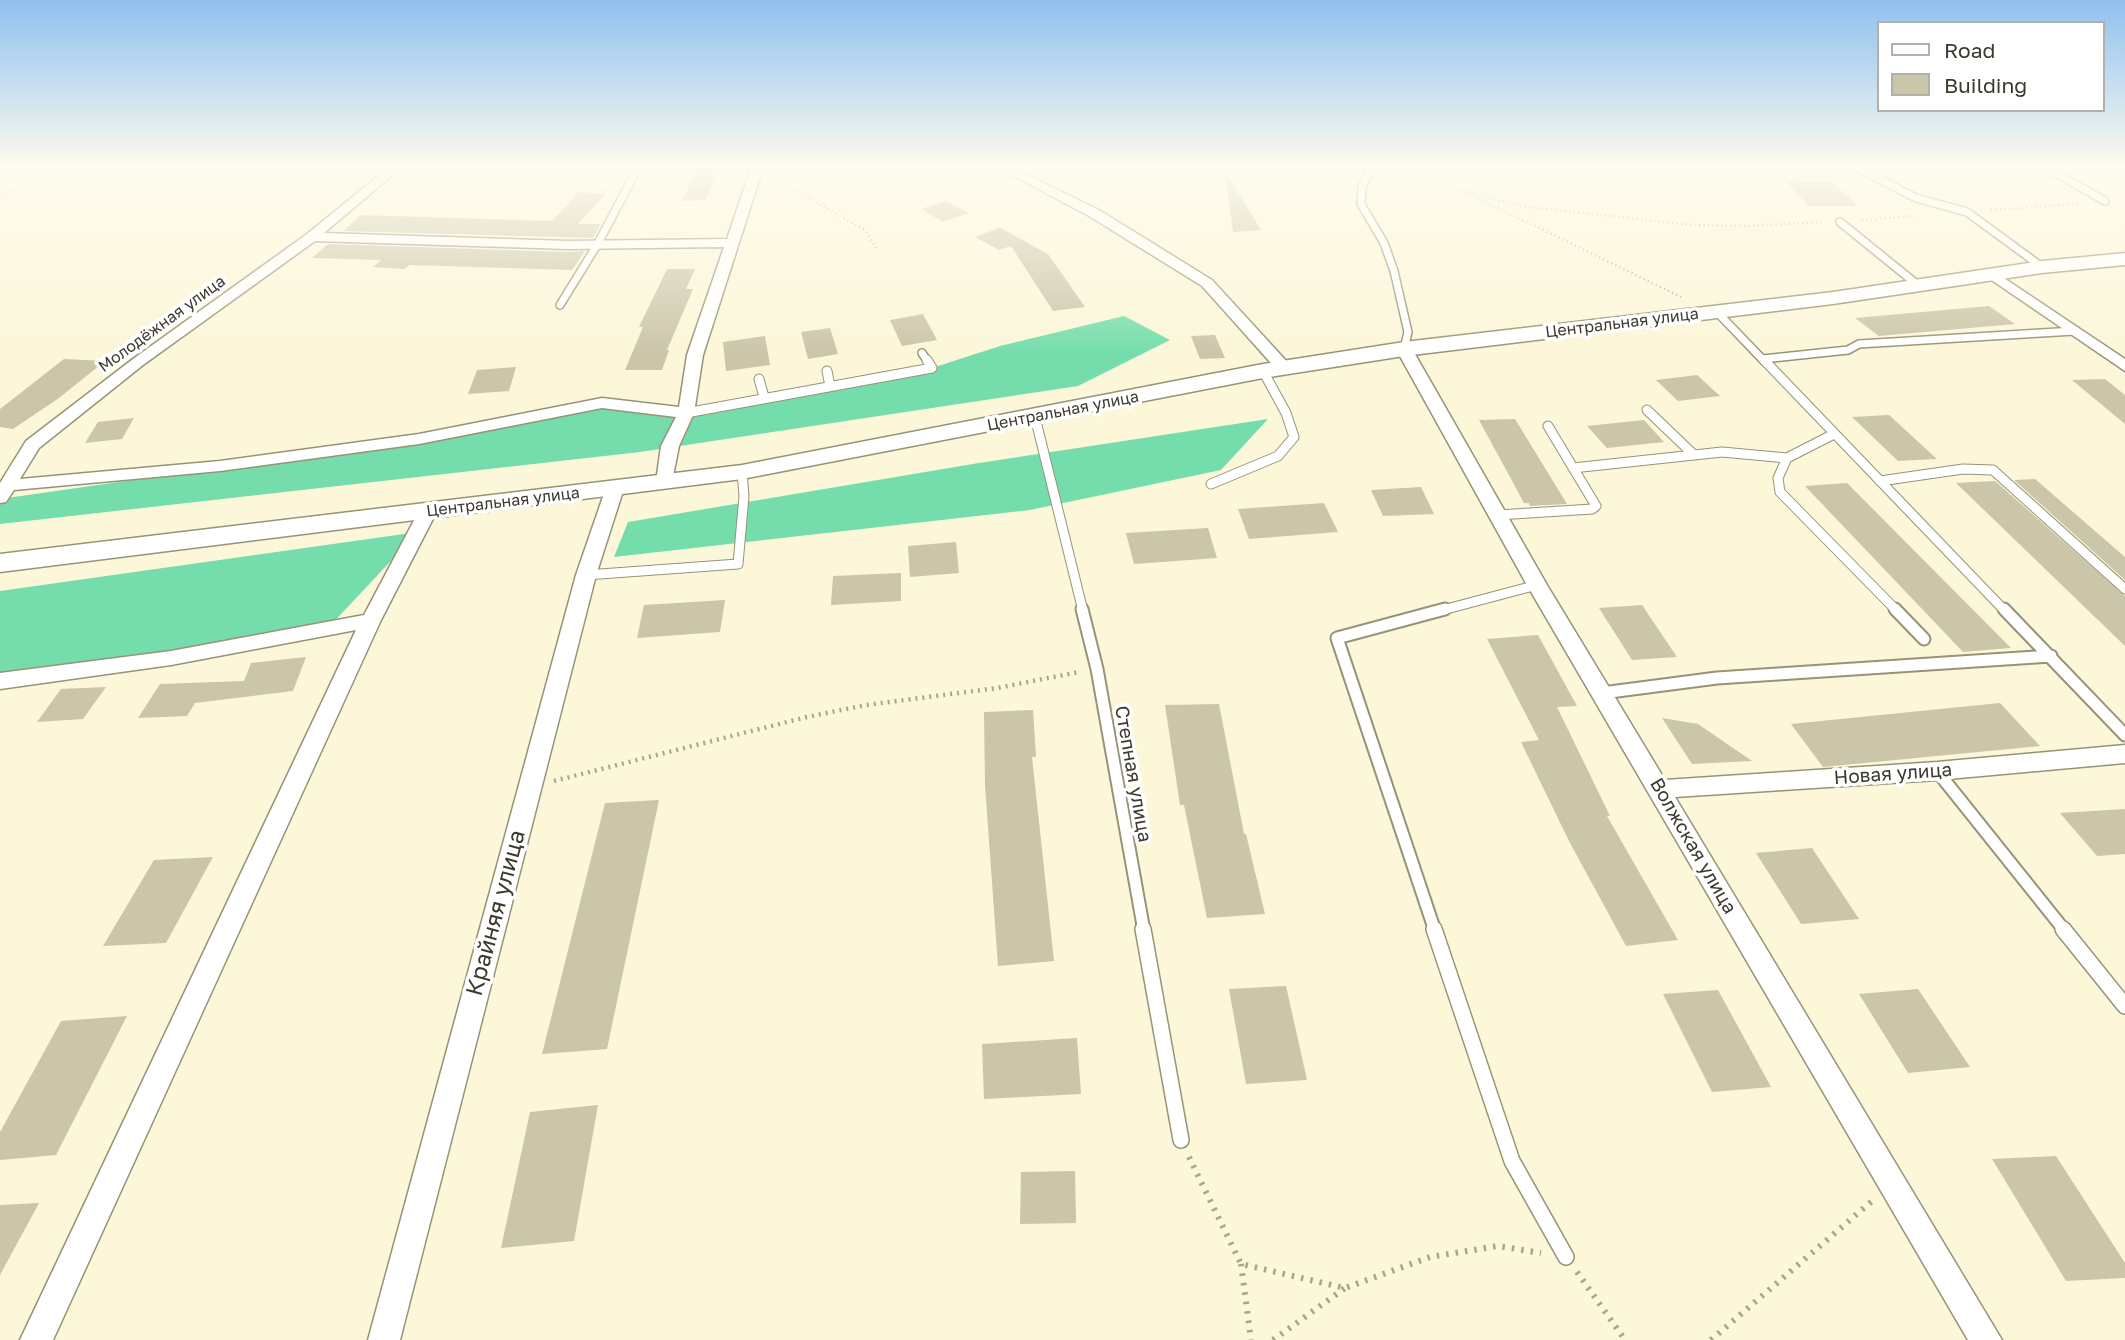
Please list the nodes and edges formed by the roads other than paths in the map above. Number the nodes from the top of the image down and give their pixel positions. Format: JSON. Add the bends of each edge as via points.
{"nodes":[{"id":1,"x":320,"y":231,"type":"edge"},
{"id":2,"x":605,"y":231,"type":"edge"},
{"id":3,"x":735,"y":231,"type":"edge"},
{"id":4,"x":1122,"y":231,"type":"edge"},
{"id":5,"x":1377,"y":231,"type":"edge"},
{"id":6,"x":1851,"y":231,"type":"edge"},
{"id":7,"x":1992,"y":231,"type":"edge"},
{"id":8,"x":312,"y":237,"type":"junction"},
{"id":9,"x":731,"y":243,"type":"junction"},
{"id":10,"x":597,"y":245,"type":"junction"},
{"id":11,"x":2125,"y":259,"type":"edge"},
{"id":12,"x":2042,"y":267,"type":"junction"},
{"id":13,"x":1992,"y":274,"type":"junction"},
{"id":14,"x":1919,"y":286,"type":"junction"},
{"id":15,"x":560,"y":305,"type":"dead end"},
{"id":16,"x":1712,"y":313,"type":"junction"},
{"id":17,"x":2074,"y":331,"type":"junction"},
{"id":18,"x":1404,"y":349,"type":"junction"},
{"id":19,"x":922,"y":353,"type":"dead end"},
{"id":20,"x":1763,"y":359,"type":"junction"},
{"id":21,"x":2125,"y":366,"type":"edge"},
{"id":22,"x":1273,"y":369,"type":"junction"},
{"id":23,"x":827,"y":371,"type":"dead end"},
{"id":24,"x":759,"y":379,"type":"dead end"},
{"id":25,"x":830,"y":386,"type":"junction"},
{"id":26,"x":764,"y":397,"type":"junction"},
{"id":27,"x":1647,"y":410,"type":"dead end"},
{"id":28,"x":686,"y":412,"type":"junction"},
{"id":29,"x":1035,"y":417,"type":"junction"},
{"id":30,"x":1548,"y":426,"type":"dead end"},
{"id":31,"x":1834,"y":434,"type":"junction"},
{"id":32,"x":1693,"y":454,"type":"junction"},
{"id":33,"x":1787,"y":458,"type":"junction"},
{"id":34,"x":1573,"y":468,"type":"junction"},
{"id":35,"x":743,"y":472,"type":"junction"},
{"id":36,"x":1880,"y":481,"type":"junction"},
{"id":37,"x":665,"y":482,"type":"junction"},
{"id":38,"x":1211,"y":484,"type":"dead end"},
{"id":39,"x":615,"y":488,"type":"junction"},
{"id":40,"x":4,"y":491,"type":"edge"},
{"id":41,"x":428,"y":512,"type":"junction"},
{"id":42,"x":1498,"y":515,"type":"junction"},
{"id":43,"x":0,"y":563,"type":"edge"},
{"id":44,"x":586,"y":575,"type":"junction"},
{"id":45,"x":1537,"y":585,"type":"junction"},
{"id":46,"x":2125,"y":589,"type":"edge"},
{"id":47,"x":371,"y":620,"type":"junction"},
{"id":48,"x":1924,"y":639,"type":"dead end"},
{"id":49,"x":2051,"y":656,"type":"junction"},
{"id":50,"x":0,"y":681,"type":"edge"},
{"id":51,"x":1602,"y":693,"type":"junction"},
{"id":52,"x":2125,"y":735,"type":"edge"},
{"id":53,"x":2125,"y":754,"type":"edge"},
{"id":54,"x":1937,"y":771,"type":"junction"},
{"id":55,"x":1660,"y":789,"type":"junction"},
{"id":56,"x":2125,"y":1006,"type":"edge"},
{"id":57,"x":1181,"y":1140,"type":"road end"},
{"id":58,"x":1566,"y":1257,"type":"road end"},
{"id":59,"x":36,"y":1340,"type":"edge"},
{"id":60,"x":384,"y":1340,"type":"edge"},
{"id":61,"x":1986,"y":1340,"type":"edge"}],
"edges":[{"from":1,"to":8,"type":"street","name":"Молодёжная улица"},
{"from":2,"to":10,"type":"lane"},
{"from":3,"to":9,"type":"street"},
{"from":4,"to":22,"type":"street","via":[[1207,283]]},
{"from":5,"to":18,"type":"lane","via":[[1394,271],[1408,332]]},
{"from":6,"to":14,"type":"lane"},
{"from":7,"to":12,"type":"lane"},
{"from":8,"to":10,"type":"street"},
{"from":8,"to":40,"type":"street","name":"Молодёжная улица","via":[[32,445]]},
{"from":9,"to":10,"type":"street"},
{"from":9,"to":28,"type":"street","via":[[695,355]]},
{"from":10,"to":15,"type":"lane"},
{"from":11,"to":12,"type":"main road","name":"Центральная улица"},
{"from":12,"to":13,"type":"main road","name":"Центральная улица"},
{"from":13,"to":14,"type":"main road","name":"Центральная улица"},
{"from":13,"to":17,"type":"street"},
{"from":14,"to":16,"type":"main road","name":"Центральная улица"},
{"from":16,"to":18,"type":"main road","name":"Центральная улица"},
{"from":16,"to":20,"type":"lane"},
{"from":17,"to":20,"type":"lane","via":[[1859,344],[1848,350]]},
{"from":17,"to":21,"type":"street"},
{"from":18,"to":22,"type":"main road","name":"Центральная улица"},
{"from":18,"to":42,"type":"street","name":"Волжская улица"},
{"from":19,"to":25,"type":"lane","via":[[932,368]]},
{"from":20,"to":31,"type":"lane"},
{"from":22,"to":29,"type":"main road","name":"Центральная улица"},
{"from":22,"to":38,"type":"lane","via":[[1294,437],[1278,456]]},
{"from":23,"to":25,"type":"lane"},
{"from":24,"to":26,"type":"lane"},
{"from":25,"to":26,"type":"lane"},
{"from":26,"to":28,"type":"lane"},
{"from":27,"to":32,"type":"lane"},
{"from":28,"to":37,"type":"street","via":[[670,446]]},
{"from":28,"to":40,"type":"street","via":[[602,403],[419,439]]},
{"from":29,"to":35,"type":"main road","name":"Центральная улица"},
{"from":29,"to":57,"type":"lane","name":"Степная улица","via":[[1097,669]]},
{"from":30,"to":34,"type":"lane"},
{"from":31,"to":33,"type":"lane"},
{"from":31,"to":36,"type":"lane"},
{"from":32,"to":33,"type":"lane"},
{"from":32,"to":34,"type":"lane"},
{"from":33,"to":48,"type":"lane","via":[[1778,478],[1780,492]]},
{"from":34,"to":42,"type":"lane","via":[[1596,506],[1592,509]]},
{"from":35,"to":37,"type":"main road","name":"Центральная улица"},
{"from":35,"to":44,"type":"lane","via":[[738,564]]},
{"from":36,"to":46,"type":"lane","via":[[1963,469],[1993,470]]},
{"from":36,"to":49,"type":"lane"},
{"from":37,"to":39,"type":"main road","name":"Центральная улица"},
{"from":39,"to":41,"type":"main road","name":"Центральная улица"},
{"from":39,"to":44,"type":"street","name":"Крайняя улица"},
{"from":41,"to":43,"type":"main road","name":"Центральная улица"},
{"from":41,"to":47,"type":"street"},
{"from":42,"to":45,"type":"street","name":"Волжская улица"},
{"from":44,"to":60,"type":"street","name":"Крайняя улица"},
{"from":45,"to":51,"type":"street","name":"Волжская улица"},
{"from":45,"to":58,"type":"lane","via":[[1337,638],[1512,1161]]},
{"from":47,"to":50,"type":"street","via":[[171,658]]},
{"from":47,"to":59,"type":"street"},
{"from":49,"to":51,"type":"lane","via":[[1717,678]]},
{"from":49,"to":52,"type":"lane"},
{"from":51,"to":55,"type":"street","name":"Волжская улица"},
{"from":53,"to":54,"type":"street","name":"Новая улица"},
{"from":54,"to":55,"type":"street","name":"Новая улица"},
{"from":54,"to":56,"type":"lane"},
{"from":55,"to":61,"type":"street","name":"Волжская улица"}]}
